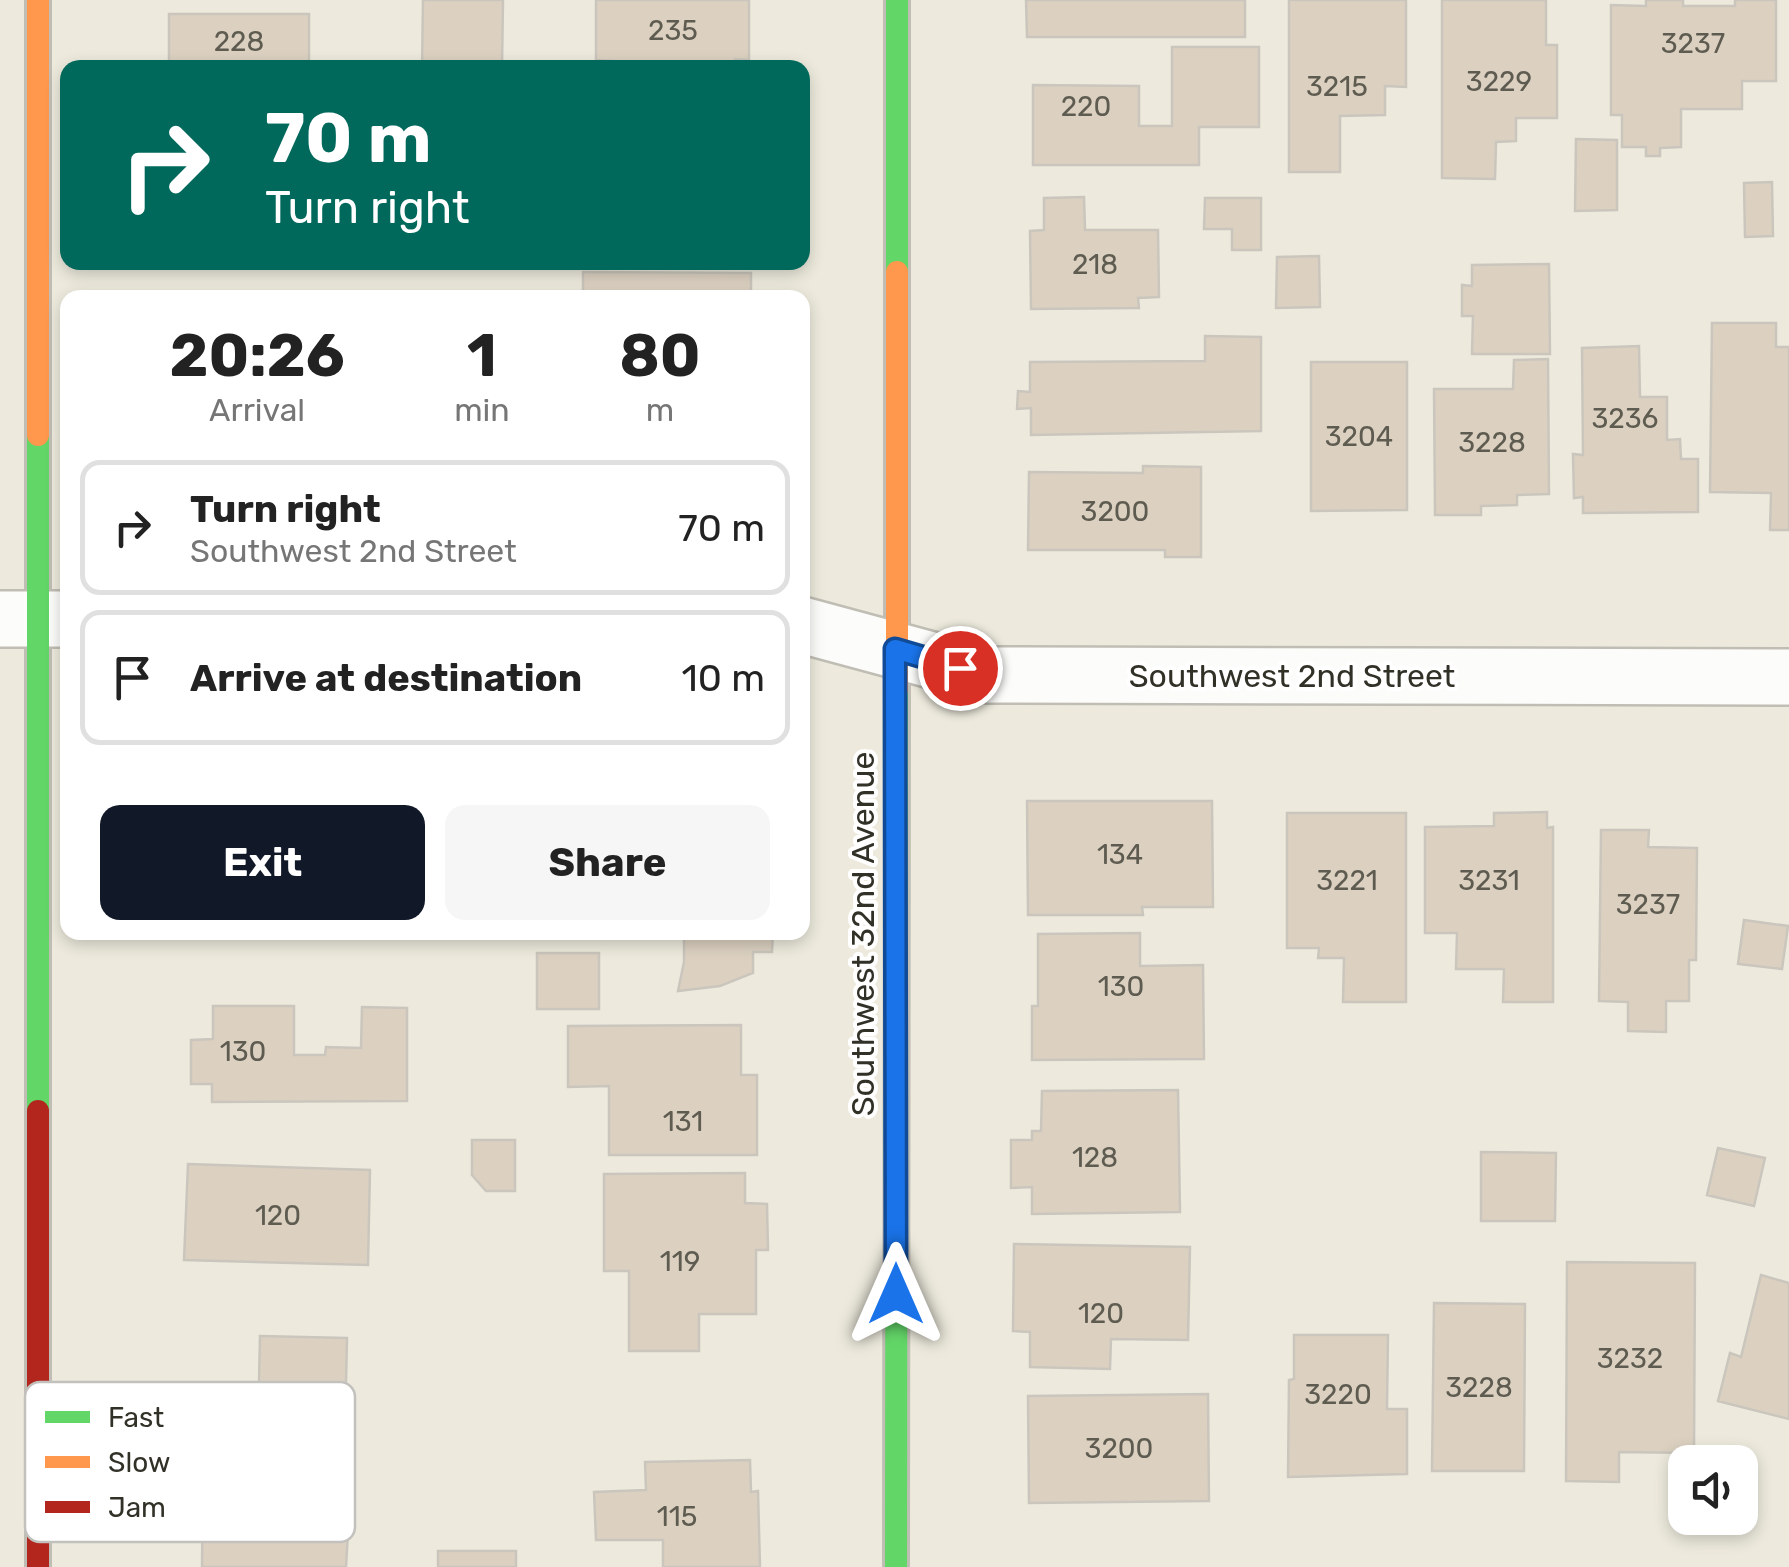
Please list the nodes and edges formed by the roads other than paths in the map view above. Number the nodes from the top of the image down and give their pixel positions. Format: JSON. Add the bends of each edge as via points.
{"nodes":[{"id":1,"x":38,"y":0,"type":"edge"},
{"id":2,"x":897,"y":0,"type":"edge"},
{"id":3,"x":35,"y":619,"type":"edge"},
{"id":4,"x":810,"y":627,"type":"edge"},
{"id":5,"x":895,"y":649,"type":"junction"},
{"id":6,"x":1789,"y":677,"type":"edge"},
{"id":7,"x":37,"y":1382,"type":"edge"},
{"id":8,"x":38,"y":1542,"type":"edge"},
{"id":9,"x":38,"y":1567,"type":"edge"},
{"id":10,"x":896,"y":1567,"type":"edge"}],
"edges":[{"from":1,"to":3,"type":"street"},
{"from":2,"to":5,"type":"street","name":"Southwest 32nd Avenue"},
{"from":3,"to":7,"type":"street"},
{"from":4,"to":5,"type":"street","name":"Southwest 2nd Street"},
{"from":5,"to":6,"type":"street","name":"Southwest 2nd Street","via":[[988,675]]},
{"from":5,"to":10,"type":"street","name":"Southwest 32nd Avenue"},
{"from":8,"to":9,"type":"street"}]}
